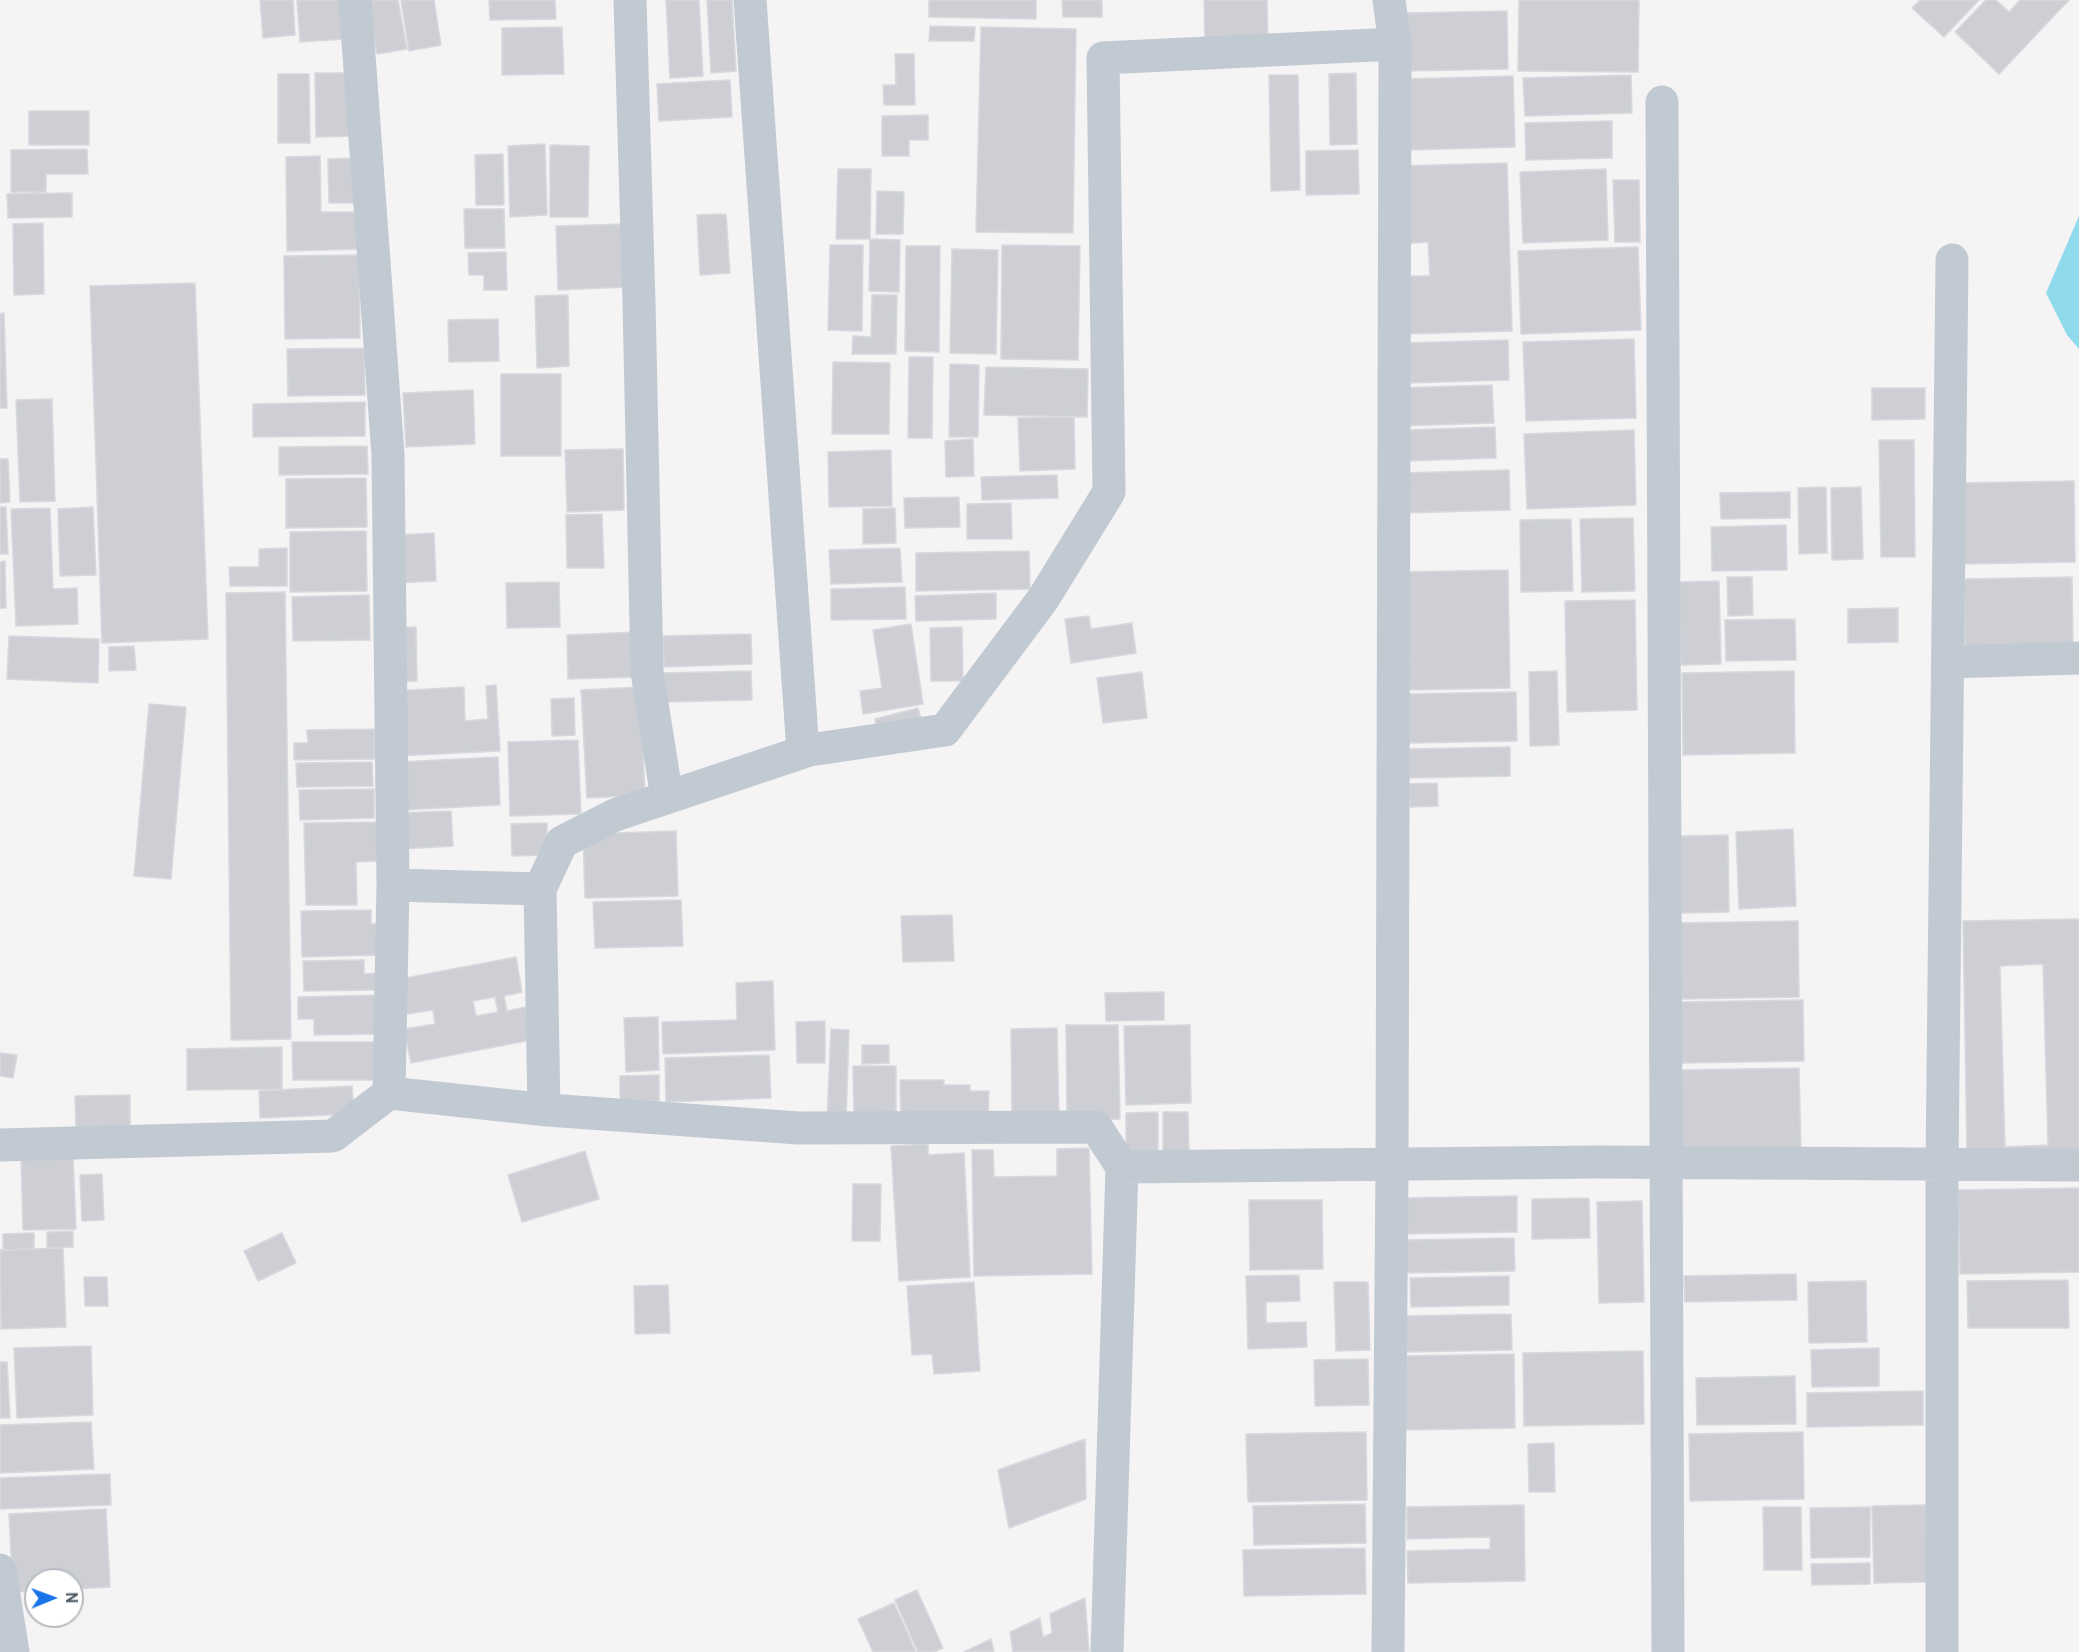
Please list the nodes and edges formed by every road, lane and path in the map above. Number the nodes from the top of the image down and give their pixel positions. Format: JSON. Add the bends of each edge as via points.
{"nodes":[{"id":1,"x":355,"y":0,"type":"edge"},
{"id":2,"x":630,"y":0,"type":"edge"},
{"id":3,"x":750,"y":0,"type":"edge"},
{"id":4,"x":1389,"y":0,"type":"edge"},
{"id":5,"x":1395,"y":44,"type":"junction"},
{"id":6,"x":1662,"y":102,"type":"dead end"},
{"id":7,"x":1952,"y":260,"type":"dead end"},
{"id":8,"x":2079,"y":658,"type":"edge"},
{"id":9,"x":1948,"y":662,"type":"junction"},
{"id":10,"x":809,"y":750,"type":"junction"},
{"id":11,"x":667,"y":798,"type":"junction"},
{"id":12,"x":393,"y":885,"type":"junction"},
{"id":13,"x":540,"y":889,"type":"junction"},
{"id":14,"x":389,"y":1093,"type":"junction"},
{"id":15,"x":544,"y":1110,"type":"junction"},
{"id":16,"x":0,"y":1145,"type":"edge"},
{"id":17,"x":1668,"y":1162,"type":"junction"},
{"id":18,"x":1392,"y":1164,"type":"junction"},
{"id":19,"x":1942,"y":1164,"type":"junction"},
{"id":20,"x":2079,"y":1165,"type":"edge"},
{"id":21,"x":1122,"y":1167,"type":"junction"},
{"id":22,"x":0,"y":1570,"type":"edge"},
{"id":23,"x":13,"y":1652,"type":"edge"},
{"id":24,"x":1107,"y":1652,"type":"edge"},
{"id":25,"x":1388,"y":1652,"type":"edge"},
{"id":26,"x":1668,"y":1652,"type":"edge"},
{"id":27,"x":1942,"y":1652,"type":"edge"}],
"edges":[{"from":1,"to":12,"type":"street","via":[[388,455]]},
{"from":2,"to":11,"type":"street","via":[[647,672]]},
{"from":3,"to":10,"type":"street","via":[[804,751]]},
{"from":4,"to":5,"type":"street"},
{"from":5,"to":10,"type":"street","via":[[1103,58],[1109,492],[1044,599],[945,730]]},
{"from":5,"to":18,"type":"street"},
{"from":6,"to":17,"type":"street"},
{"from":7,"to":9,"type":"street"},
{"from":8,"to":9,"type":"street"},
{"from":9,"to":19,"type":"street"},
{"from":10,"to":11,"type":"street"},
{"from":11,"to":13,"type":"street","via":[[615,815],[562,842]]},
{"from":12,"to":13,"type":"street"},
{"from":12,"to":14,"type":"street"},
{"from":13,"to":15,"type":"street"},
{"from":14,"to":15,"type":"street"},
{"from":14,"to":16,"type":"street","via":[[333,1136]]},
{"from":15,"to":21,"type":"street","via":[[798,1128],[1096,1128]]},
{"from":17,"to":18,"type":"street"},
{"from":17,"to":19,"type":"street"},
{"from":17,"to":26,"type":"street"},
{"from":18,"to":21,"type":"street"},
{"from":18,"to":25,"type":"street"},
{"from":19,"to":20,"type":"street"},
{"from":19,"to":27,"type":"street"},
{"from":21,"to":24,"type":"street"},
{"from":22,"to":23,"type":"street"}]}
